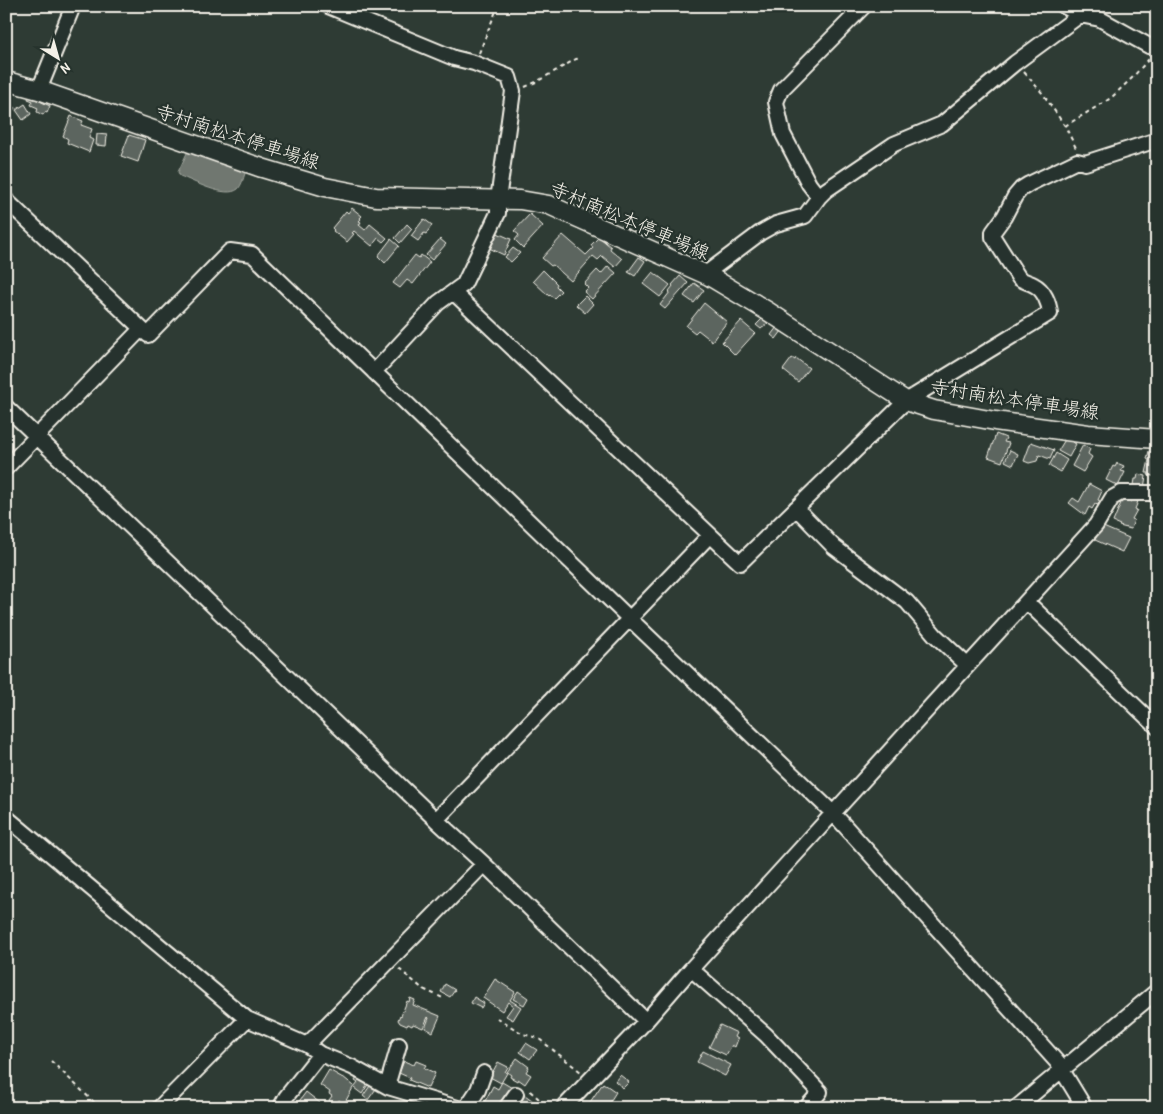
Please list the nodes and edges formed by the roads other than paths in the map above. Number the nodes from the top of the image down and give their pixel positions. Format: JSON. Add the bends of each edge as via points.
{"nodes":[{"id":1,"x":73,"y":6,"type":"edge"},
{"id":2,"x":328,"y":6,"type":"edge"},
{"id":3,"x":864,"y":6,"type":"edge"},
{"id":4,"x":1064,"y":6,"type":"edge"},
{"id":5,"x":1080,"y":15,"type":"junction"},
{"id":6,"x":1154,"y":52,"type":"edge"},
{"id":7,"x":6,"y":81,"type":"edge"},
{"id":8,"x":39,"y":90,"type":"junction"},
{"id":9,"x":1157,"y":140,"type":"edge"},
{"id":10,"x":819,"y":196,"type":"junction"},
{"id":11,"x":6,"y":200,"type":"edge"},
{"id":12,"x":498,"y":200,"type":"junction"},
{"id":13,"x":704,"y":275,"type":"junction"},
{"id":14,"x":453,"y":292,"type":"junction"},
{"id":15,"x":141,"y":329,"type":"junction"},
{"id":16,"x":374,"y":372,"type":"junction"},
{"id":17,"x":906,"y":401,"type":"junction"},
{"id":18,"x":6,"y":406,"type":"edge"},
{"id":19,"x":37,"y":436,"type":"junction"},
{"id":20,"x":1157,"y":439,"type":"edge"},
{"id":21,"x":6,"y":468,"type":"edge"},
{"id":22,"x":1154,"y":490,"type":"edge"},
{"id":23,"x":796,"y":508,"type":"junction"},
{"id":24,"x":710,"y":535,"type":"junction"},
{"id":25,"x":1027,"y":602,"type":"junction"},
{"id":26,"x":630,"y":619,"type":"junction"},
{"id":27,"x":968,"y":665,"type":"junction"},
{"id":28,"x":1157,"y":727,"type":"edge"},
{"id":29,"x":834,"y":814,"type":"junction"},
{"id":30,"x":6,"y":816,"type":"edge"},
{"id":31,"x":436,"y":820,"type":"junction"},
{"id":32,"x":484,"y":864,"type":"junction"},
{"id":33,"x":691,"y":969,"type":"junction"},
{"id":34,"x":1157,"y":991,"type":"edge"},
{"id":35,"x":247,"y":1019,"type":"junction"},
{"id":36,"x":646,"y":1021,"type":"junction"},
{"id":37,"x":307,"y":1045,"type":"junction"},
{"id":38,"x":399,"y":1045,"type":"dead end"},
{"id":39,"x":320,"y":1054,"type":"junction"},
{"id":40,"x":1062,"y":1069,"type":"junction"},
{"id":41,"x":484,"y":1073,"type":"dead end"},
{"id":42,"x":387,"y":1086,"type":"junction"},
{"id":43,"x":516,"y":1094,"type":"dead end"},
{"id":44,"x":159,"y":1108,"type":"edge"},
{"id":45,"x":280,"y":1108,"type":"edge"},
{"id":46,"x":458,"y":1108,"type":"edge"},
{"id":47,"x":466,"y":1108,"type":"edge"},
{"id":48,"x":506,"y":1108,"type":"edge"},
{"id":49,"x":563,"y":1108,"type":"edge"},
{"id":50,"x":806,"y":1108,"type":"edge"},
{"id":51,"x":1016,"y":1108,"type":"edge"},
{"id":52,"x":1085,"y":1108,"type":"edge"}],
"edges":[{"from":1,"to":8,"type":"street"},
{"from":2,"to":12,"type":"street","via":[[509,77],[513,91]]},
{"from":3,"to":10,"type":"street","via":[[781,90],[776,102],[783,134],[809,184]]},
{"from":4,"to":5,"type":"street"},
{"from":5,"to":6,"type":"street","via":[[1100,19],[1149,46]]},
{"from":5,"to":10,"type":"street","via":[[1015,63],[942,124],[894,144]]},
{"from":7,"to":8,"type":"main road","name":"寺村南松本停車場線"},
{"from":8,"to":12,"type":"main road","name":"寺村南松本停車場線","via":[[325,187],[376,197]]},
{"from":9,"to":17,"type":"street","via":[[1085,163],[1077,161],[1021,189],[993,232],[993,237],[1019,278],[1039,288],[1050,313]]},
{"from":10,"to":13,"type":"street","via":[[805,216],[776,224],[760,233]]},
{"from":11,"to":15,"type":"street"},
{"from":12,"to":13,"type":"main road","name":"寺村南松本停車場線","via":[[549,205]]},
{"from":12,"to":14,"type":"street","via":[[498,213],[473,267],[464,284]]},
{"from":13,"to":17,"type":"main road","name":"寺村南松本停車場線","via":[[769,312]]},
{"from":14,"to":16,"type":"street","via":[[438,303]]},
{"from":14,"to":24,"type":"street"},
{"from":15,"to":16,"type":"street","via":[[148,335],[230,251],[252,254]]},
{"from":15,"to":19,"type":"street"},
{"from":16,"to":26,"type":"street"},
{"from":17,"to":20,"type":"main road","name":"寺村南松本停車場線","via":[[934,410],[996,421],[1088,434]]},
{"from":17,"to":23,"type":"street"},
{"from":18,"to":19,"type":"street"},
{"from":19,"to":21,"type":"street"},
{"from":19,"to":31,"type":"street"},
{"from":22,"to":25,"type":"street","via":[[1121,493],[1112,498],[1096,525]]},
{"from":23,"to":24,"type":"street","via":[[740,563]]},
{"from":23,"to":27,"type":"street","via":[[834,547],[907,602],[935,635]]},
{"from":24,"to":26,"type":"street"},
{"from":25,"to":27,"type":"street"},
{"from":25,"to":28,"type":"street"},
{"from":26,"to":29,"type":"street"},
{"from":26,"to":31,"type":"street"},
{"from":27,"to":29,"type":"street"},
{"from":29,"to":33,"type":"street"},
{"from":29,"to":40,"type":"street"},
{"from":30,"to":35,"type":"street"},
{"from":31,"to":32,"type":"street"},
{"from":32,"to":36,"type":"street"},
{"from":32,"to":37,"type":"street"},
{"from":33,"to":36,"type":"street"},
{"from":33,"to":50,"type":"street","via":[[766,1035],[820,1092]]},
{"from":34,"to":40,"type":"street"},
{"from":35,"to":37,"type":"street"},
{"from":35,"to":44,"type":"street"},
{"from":36,"to":49,"type":"street"},
{"from":37,"to":39,"type":"street"},
{"from":38,"to":42,"type":"street"},
{"from":39,"to":42,"type":"street"},
{"from":39,"to":45,"type":"street"},
{"from":40,"to":51,"type":"street"},
{"from":40,"to":52,"type":"street"},
{"from":41,"to":47,"type":"street"},
{"from":42,"to":46,"type":"street"},
{"from":43,"to":48,"type":"street"}]}
